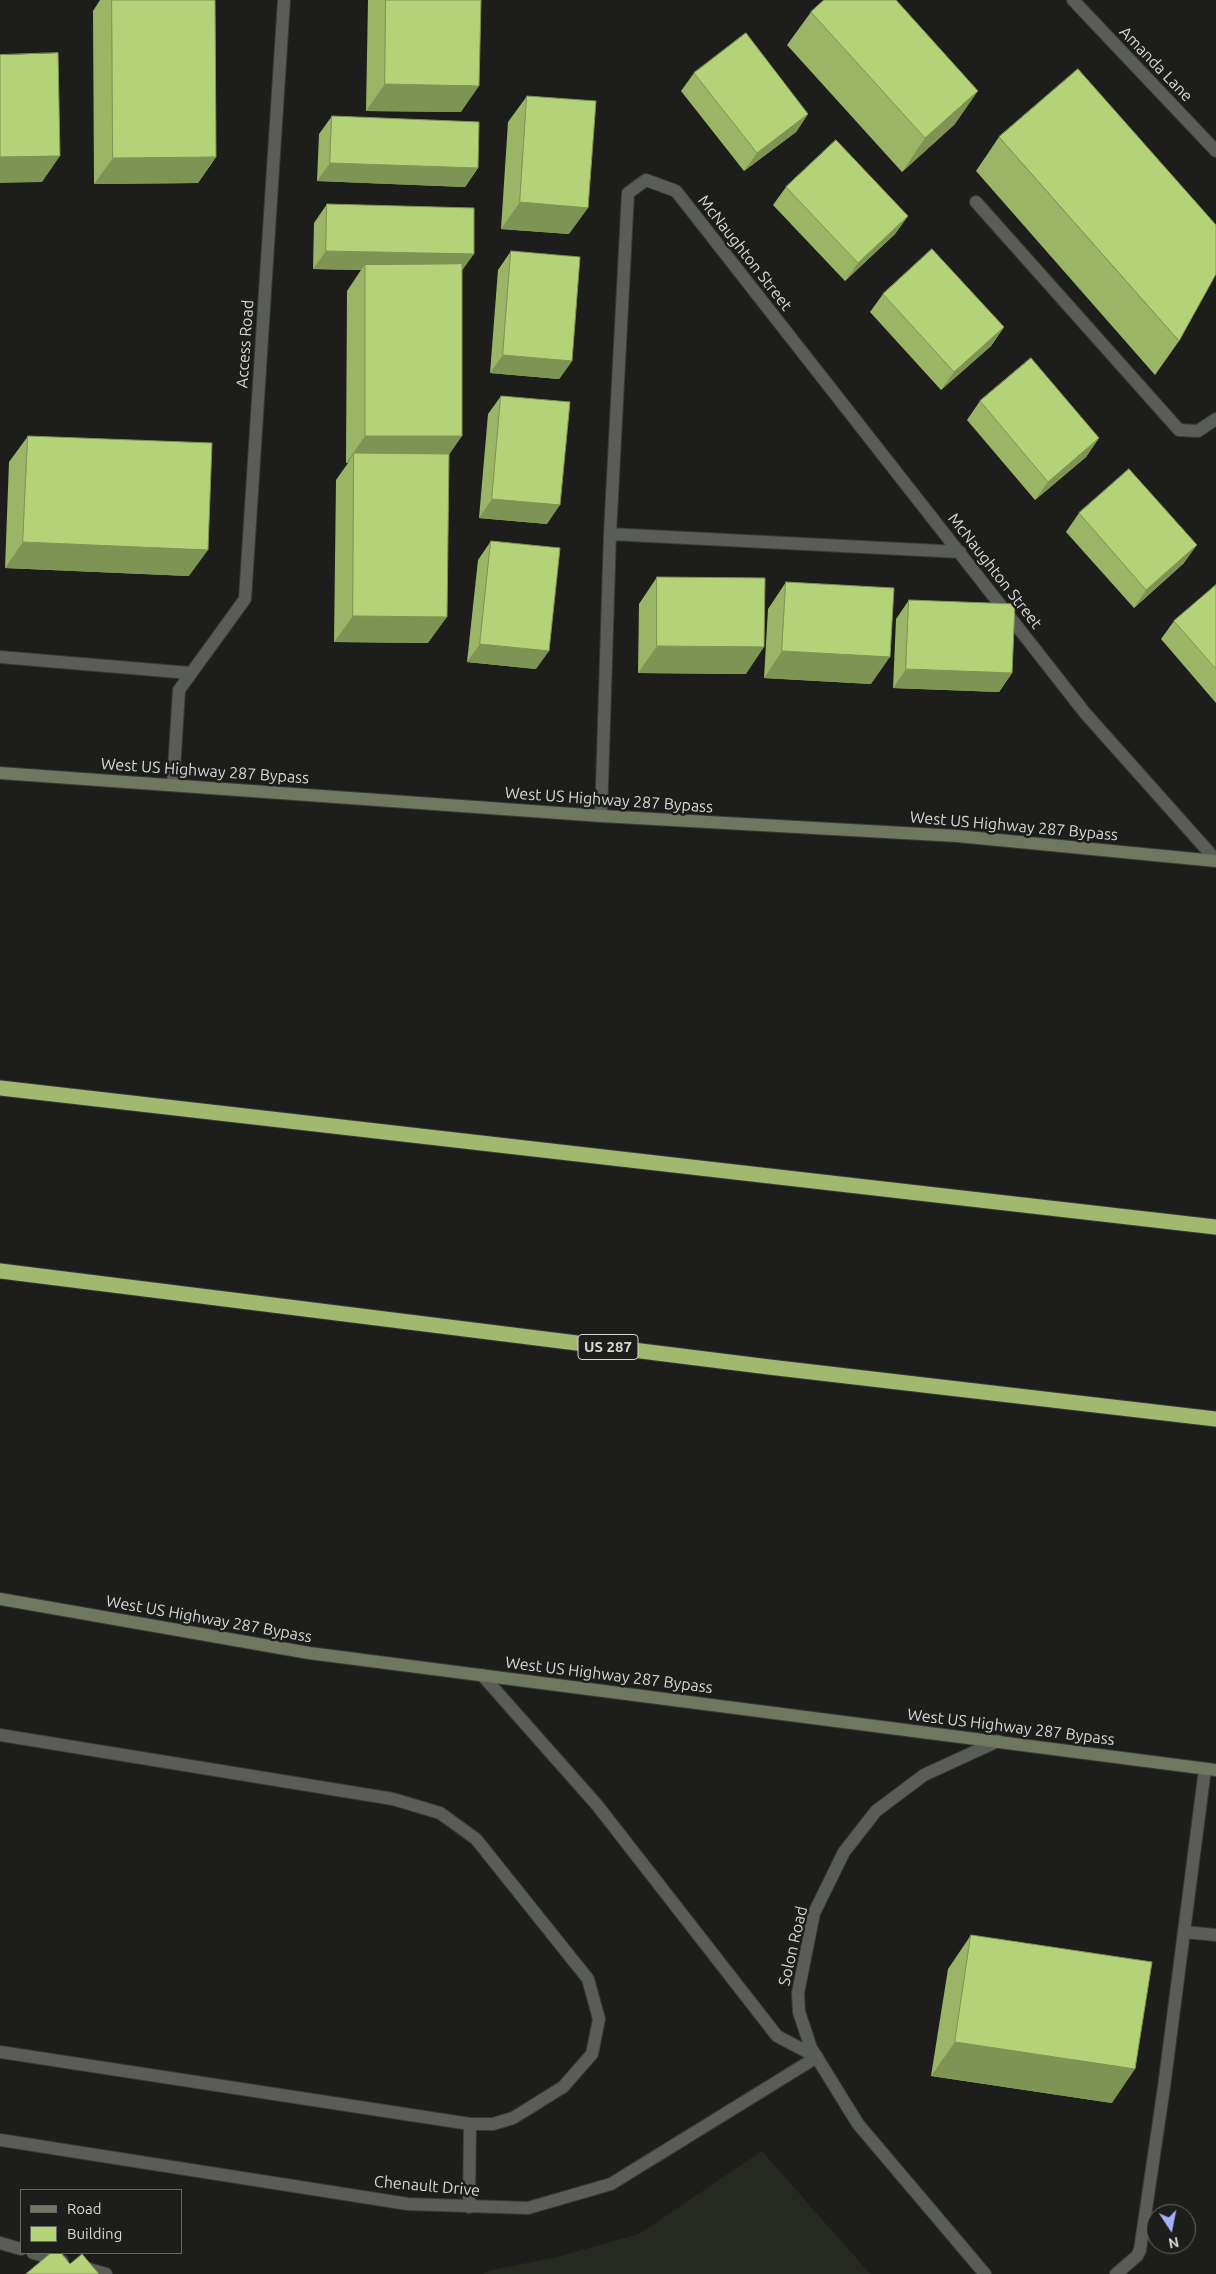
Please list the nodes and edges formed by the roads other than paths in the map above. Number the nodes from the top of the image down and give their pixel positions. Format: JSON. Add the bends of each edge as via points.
{"nodes":[{"id":1,"x":284,"y":0,"type":"edge"},
{"id":2,"x":1073,"y":0,"type":"edge"},
{"id":3,"x":1216,"y":151,"type":"edge"},
{"id":4,"x":976,"y":202,"type":"dead end"},
{"id":5,"x":1216,"y":419,"type":"edge"},
{"id":6,"x":610,"y":534,"type":"junction"},
{"id":7,"x":960,"y":552,"type":"junction"},
{"id":8,"x":0,"y":657,"type":"edge"},
{"id":9,"x":190,"y":673,"type":"junction"},
{"id":10,"x":0,"y":773,"type":"edge"},
{"id":11,"x":173,"y":785,"type":"junction"},
{"id":12,"x":601,"y":816,"type":"junction"},
{"id":13,"x":1216,"y":861,"type":"edge"},
{"id":14,"x":0,"y":1088,"type":"edge"},
{"id":15,"x":1216,"y":1227,"type":"edge"},
{"id":16,"x":0,"y":1271,"type":"edge"},
{"id":17,"x":1216,"y":1419,"type":"edge"},
{"id":18,"x":0,"y":1599,"type":"edge"},
{"id":19,"x":482,"y":1675,"type":"junction"},
{"id":20,"x":0,"y":1735,"type":"edge"},
{"id":21,"x":998,"y":1741,"type":"junction"},
{"id":22,"x":1210,"y":1770,"type":"edge"},
{"id":23,"x":1185,"y":1932,"type":"junction"},
{"id":24,"x":1216,"y":1935,"type":"edge"},
{"id":25,"x":0,"y":2052,"type":"edge"},
{"id":26,"x":817,"y":2057,"type":"junction"},
{"id":27,"x":470,"y":2124,"type":"junction"},
{"id":28,"x":0,"y":2140,"type":"edge"},
{"id":29,"x":469,"y":2207,"type":"junction"},
{"id":30,"x":0,"y":2243,"type":"edge"},
{"id":31,"x":20,"y":2249,"type":"edge"},
{"id":32,"x":36,"y":2254,"type":"edge"},
{"id":33,"x":106,"y":2274,"type":"edge"},
{"id":34,"x":985,"y":2274,"type":"edge"},
{"id":35,"x":1116,"y":2274,"type":"edge"}],
"edges":[{"from":1,"to":9,"type":"street","name":"Access Road","via":[[245,599]]},
{"from":2,"to":3,"type":"street","name":"Amanda Lane"},
{"from":4,"to":5,"type":"street","via":[[1180,430],[1198,431]]},
{"from":6,"to":7,"type":"street"},
{"from":6,"to":7,"type":"street","name":"McNaughton Street","via":[[628,193],[646,180],[676,191]]},
{"from":6,"to":12,"type":"street","name":"McNaughton Street"},
{"from":7,"to":13,"type":"street","name":"McNaughton Street","via":[[1085,713]]},
{"from":8,"to":9,"type":"street"},
{"from":9,"to":11,"type":"street","name":"Access Road","via":[[179,690]]},
{"from":10,"to":11,"type":"main road","name":"West US Highway 287 Bypass"},
{"from":11,"to":12,"type":"main road","name":"West US Highway 287 Bypass"},
{"from":12,"to":13,"type":"main road","name":"West US Highway 287 Bypass","via":[[957,836]]},
{"from":14,"to":15,"type":"highway"},
{"from":16,"to":17,"type":"highway","number":"US 287"},
{"from":18,"to":19,"type":"main road","name":"West US Highway 287 Bypass","via":[[309,1653]]},
{"from":19,"to":21,"type":"main road","name":"West US Highway 287 Bypass"},
{"from":19,"to":26,"type":"street","via":[[597,1805],[777,2036]]},
{"from":20,"to":27,"type":"street","via":[[393,1800],[440,1813],[476,1839],[588,1979],[599,2019],[592,2054],[563,2087],[513,2118],[493,2124]]},
{"from":21,"to":22,"type":"main road","name":"West US Highway 287 Bypass"},
{"from":21,"to":26,"type":"street","name":"Solon Road","via":[[924,1775],[876,1811],[844,1852],[814,1912],[798,1993],[799,2012]]},
{"from":22,"to":23,"type":"street"},
{"from":23,"to":24,"type":"street"},
{"from":23,"to":35,"type":"street","via":[[1140,2250]]},
{"from":25,"to":27,"type":"street"},
{"from":26,"to":29,"type":"street","name":"Chenault Drive","via":[[611,2184],[528,2208]]},
{"from":26,"to":34,"type":"street","name":"Solon Road","via":[[858,2124]]},
{"from":27,"to":29,"type":"street"},
{"from":28,"to":29,"type":"street","name":"Chenault Drive","via":[[408,2204]]},
{"from":30,"to":31,"type":"street"},
{"from":32,"to":33,"type":"street"}]}
